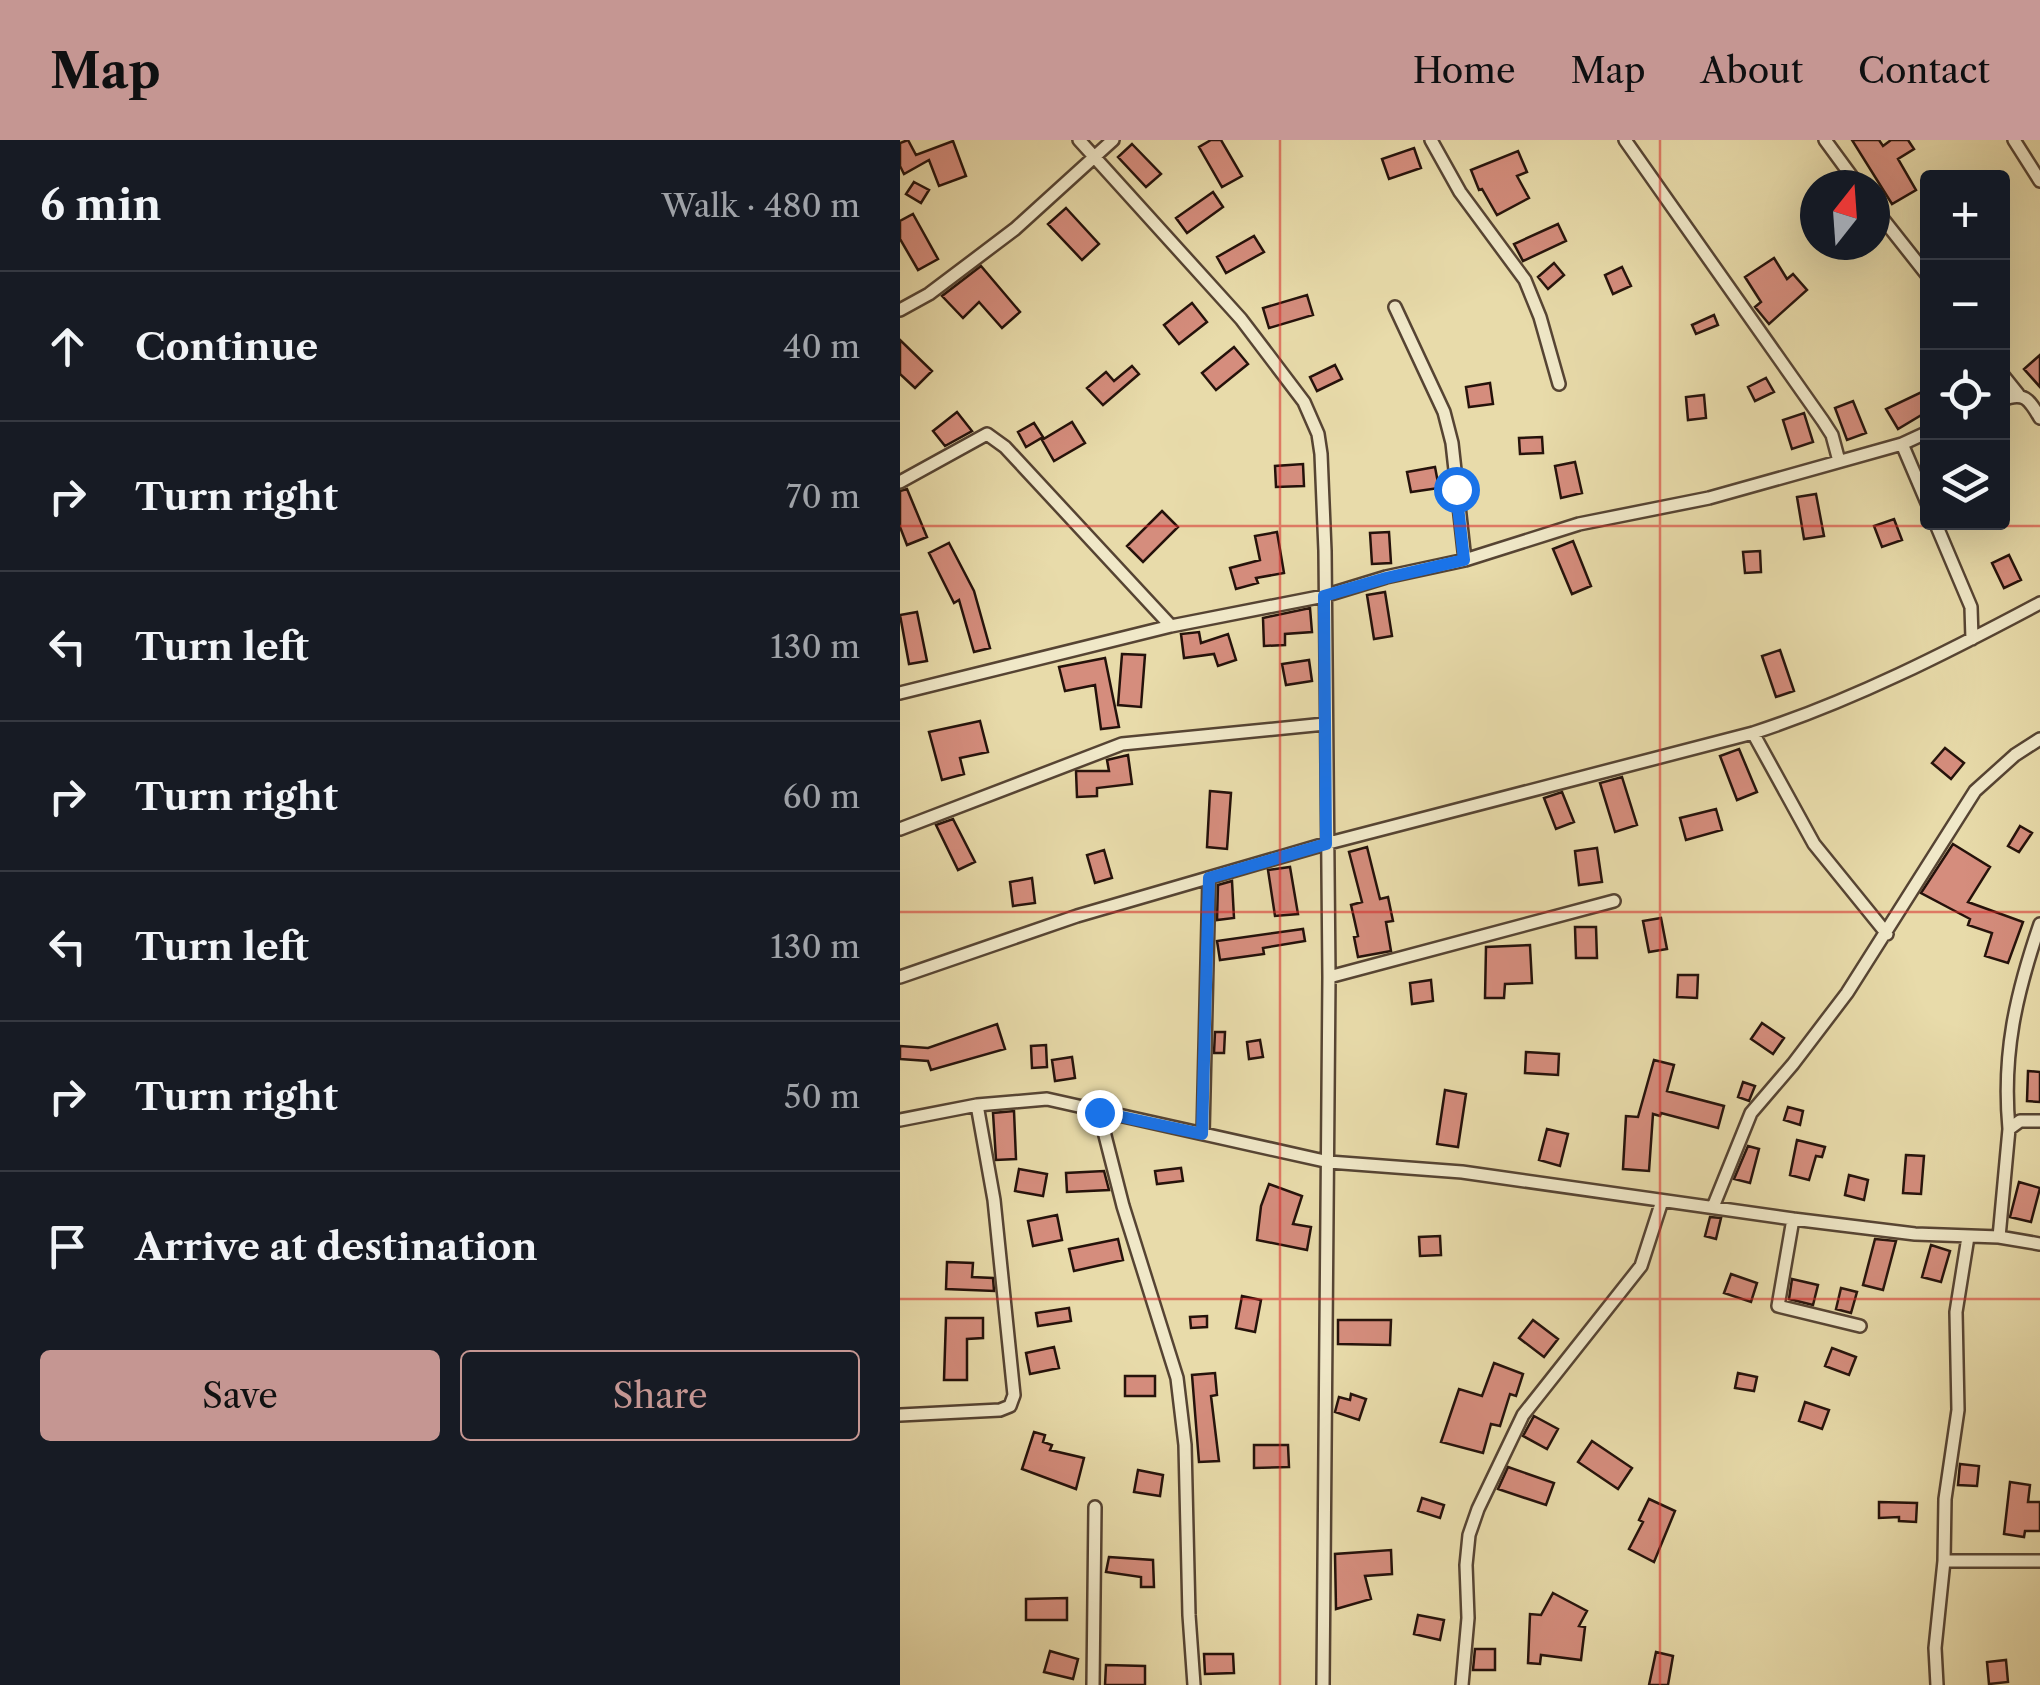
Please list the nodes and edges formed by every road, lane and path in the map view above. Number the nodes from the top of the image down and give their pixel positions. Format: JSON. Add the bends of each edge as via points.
{"nodes":[{"id":1,"x":1079,"y":140,"type":"edge"},
{"id":2,"x":1113,"y":140,"type":"edge"},
{"id":3,"x":1430,"y":140,"type":"edge"},
{"id":4,"x":1625,"y":140,"type":"edge"},
{"id":5,"x":1825,"y":140,"type":"edge"},
{"id":6,"x":2014,"y":140,"type":"edge"},
{"id":7,"x":1093,"y":156,"type":"junction"},
{"id":8,"x":1847,"y":170,"type":"edge"},
{"id":9,"x":2040,"y":182,"type":"edge"},
{"id":10,"x":1890,"y":228,"type":"edge"},
{"id":11,"x":1920,"y":266,"type":"edge"},
{"id":12,"x":1394,"y":307,"type":"dead end"},
{"id":13,"x":900,"y":310,"type":"edge"},
{"id":14,"x":1559,"y":384,"type":"dead end"},
{"id":15,"x":2010,"y":384,"type":"edge"},
{"id":16,"x":2018,"y":394,"type":"junction"},
{"id":17,"x":2010,"y":397,"type":"edge"},
{"id":18,"x":2040,"y":418,"type":"edge"},
{"id":19,"x":1920,"y":436,"type":"edge"},
{"id":20,"x":1902,"y":444,"type":"junction"},
{"id":21,"x":1839,"y":460,"type":"junction"},
{"id":22,"x":900,"y":482,"type":"edge"},
{"id":23,"x":1920,"y":486,"type":"edge"},
{"id":24,"x":1938,"y":530,"type":"edge"},
{"id":25,"x":1464,"y":560,"type":"junction"},
{"id":26,"x":1324,"y":596,"type":"junction"},
{"id":27,"x":2040,"y":603,"type":"edge"},
{"id":28,"x":1171,"y":626,"type":"junction"},
{"id":29,"x":1972,"y":639,"type":"junction"},
{"id":30,"x":900,"y":693,"type":"edge"},
{"id":31,"x":1325,"y":724,"type":"junction"},
{"id":32,"x":1753,"y":734,"type":"junction"},
{"id":33,"x":2040,"y":739,"type":"edge"},
{"id":34,"x":900,"y":829,"type":"edge"},
{"id":35,"x":1326,"y":844,"type":"junction"},
{"id":36,"x":1209,"y":878,"type":"junction"},
{"id":37,"x":1614,"y":901,"type":"dead end"},
{"id":38,"x":2040,"y":924,"type":"edge"},
{"id":39,"x":1886,"y":934,"type":"junction"},
{"id":40,"x":900,"y":976,"type":"edge"},
{"id":41,"x":1329,"y":977,"type":"junction"},
{"id":42,"x":977,"y":1105,"type":"junction"},
{"id":43,"x":1099,"y":1112,"type":"junction"},
{"id":44,"x":900,"y":1120,"type":"edge"},
{"id":45,"x":2040,"y":1121,"type":"edge"},
{"id":46,"x":2010,"y":1129,"type":"junction"},
{"id":47,"x":1202,"y":1134,"type":"junction"},
{"id":48,"x":1330,"y":1162,"type":"junction"},
{"id":49,"x":1662,"y":1201,"type":"junction"},
{"id":50,"x":1713,"y":1207,"type":"junction"},
{"id":51,"x":1794,"y":1219,"type":"junction"},
{"id":52,"x":1999,"y":1237,"type":"junction"},
{"id":53,"x":1968,"y":1238,"type":"junction"},
{"id":54,"x":2040,"y":1244,"type":"edge"},
{"id":55,"x":1860,"y":1326,"type":"dead end"},
{"id":56,"x":900,"y":1415,"type":"edge"},
{"id":57,"x":1095,"y":1507,"type":"dead end"},
{"id":58,"x":1944,"y":1561,"type":"junction"},
{"id":59,"x":2040,"y":1561,"type":"edge"},
{"id":60,"x":1093,"y":1685,"type":"edge"},
{"id":61,"x":1194,"y":1685,"type":"edge"},
{"id":62,"x":1323,"y":1685,"type":"edge"},
{"id":63,"x":1462,"y":1685,"type":"edge"},
{"id":64,"x":1937,"y":1685,"type":"edge"}],
"edges":[{"from":1,"to":7,"type":"street"},
{"from":2,"to":7,"type":"street"},
{"from":3,"to":14,"type":"street","via":[[1525,280]]},
{"from":4,"to":21,"type":"street","via":[[1832,435]]},
{"from":5,"to":8,"type":"street"},
{"from":6,"to":9,"type":"street"},
{"from":7,"to":13,"type":"street","via":[[1015,229]]},
{"from":7,"to":26,"type":"street","via":[[1241,319],[1304,402],[1321,454]]},
{"from":10,"to":11,"type":"street"},
{"from":12,"to":25,"type":"street","via":[[1444,412]]},
{"from":15,"to":16,"type":"street"},
{"from":16,"to":17,"type":"street"},
{"from":16,"to":18,"type":"street"},
{"from":19,"to":20,"type":"street"},
{"from":20,"to":21,"type":"street"},
{"from":20,"to":23,"type":"street"},
{"from":21,"to":25,"type":"street","via":[[1709,498],[1579,524]]},
{"from":22,"to":28,"type":"street","via":[[987,434]]},
{"from":24,"to":29,"type":"street","via":[[1971,607]]},
{"from":25,"to":26,"type":"street"},
{"from":26,"to":28,"type":"street"},
{"from":26,"to":31,"type":"street"},
{"from":27,"to":29,"type":"street"},
{"from":28,"to":30,"type":"street"},
{"from":29,"to":32,"type":"street"},
{"from":31,"to":34,"type":"street","via":[[1122,744]]},
{"from":31,"to":35,"type":"street"},
{"from":32,"to":35,"type":"street"},
{"from":32,"to":39,"type":"street","via":[[1814,844]]},
{"from":33,"to":39,"type":"street","via":[[1975,791]]},
{"from":35,"to":36,"type":"street"},
{"from":35,"to":41,"type":"street"},
{"from":36,"to":40,"type":"street"},
{"from":36,"to":47,"type":"street"},
{"from":37,"to":41,"type":"street"},
{"from":38,"to":46,"type":"street","via":[[2018,986],[2007,1055]]},
{"from":39,"to":50,"type":"street","via":[[1815,1036],[1751,1112]]},
{"from":41,"to":48,"type":"street"},
{"from":42,"to":43,"type":"street","via":[[1047,1099]]},
{"from":42,"to":44,"type":"street"},
{"from":42,"to":56,"type":"street","via":[[1014,1395],[1000,1410]]},
{"from":43,"to":47,"type":"street"},
{"from":43,"to":61,"type":"street","via":[[1177,1378]]},
{"from":45,"to":46,"type":"street"},
{"from":46,"to":52,"type":"street"},
{"from":47,"to":48,"type":"street"},
{"from":48,"to":49,"type":"street","via":[[1494,1176]]},
{"from":48,"to":62,"type":"street"},
{"from":49,"to":50,"type":"street"},
{"from":49,"to":63,"type":"street","via":[[1641,1266],[1523,1415],[1478,1509],[1466,1565]]},
{"from":50,"to":51,"type":"street"},
{"from":51,"to":53,"type":"street"},
{"from":51,"to":55,"type":"street","via":[[1778,1306]]},
{"from":52,"to":53,"type":"street"},
{"from":52,"to":54,"type":"street"},
{"from":53,"to":58,"type":"street","via":[[1956,1312],[1958,1410]]},
{"from":57,"to":60,"type":"street"},
{"from":58,"to":59,"type":"street"},
{"from":58,"to":64,"type":"street","via":[[1934,1648]]}]}
